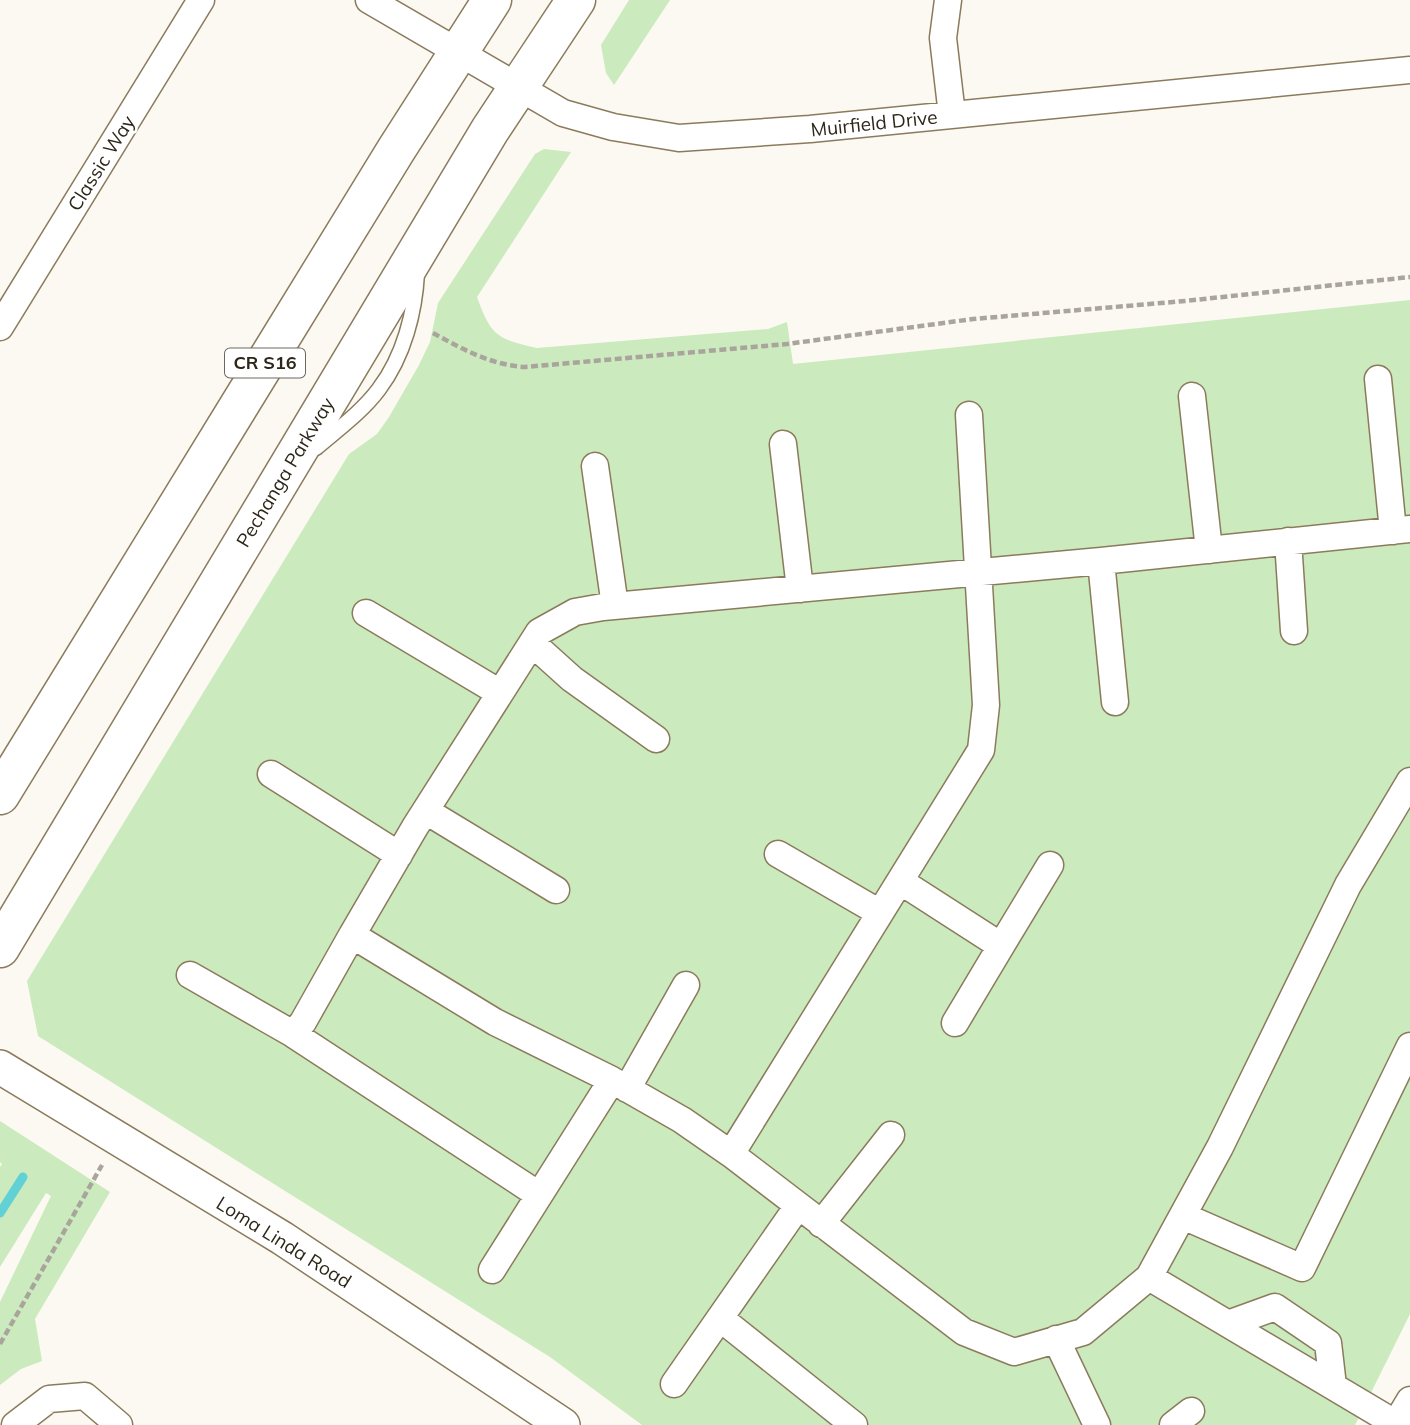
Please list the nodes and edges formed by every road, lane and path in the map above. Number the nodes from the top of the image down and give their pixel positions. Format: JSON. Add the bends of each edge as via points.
{"nodes":[{"id":1,"x":201,"y":0,"type":"edge"},
{"id":2,"x":369,"y":0,"type":"edge"},
{"id":3,"x":492,"y":0,"type":"edge"},
{"id":4,"x":576,"y":0,"type":"edge"},
{"id":5,"x":948,"y":0,"type":"edge"},
{"id":6,"x":457,"y":53,"type":"junction"},
{"id":7,"x":1410,"y":70,"type":"edge"},
{"id":8,"x":520,"y":87,"type":"junction"},
{"id":9,"x":952,"y":115,"type":"junction"},
{"id":10,"x":1410,"y":276,"type":"edge"},
{"id":11,"x":0,"y":327,"type":"edge"},
{"id":12,"x":433,"y":333,"type":"dead end"},
{"id":13,"x":1378,"y":379,"type":"dead end"},
{"id":14,"x":1192,"y":396,"type":"dead end"},
{"id":15,"x":969,"y":415,"type":"dead end"},
{"id":16,"x":783,"y":444,"type":"dead end"},
{"id":17,"x":595,"y":466,"type":"dead end"},
{"id":18,"x":1401,"y":530,"type":"edge"},
{"id":19,"x":1288,"y":541,"type":"junction"},
{"id":20,"x":1209,"y":550,"type":"junction"},
{"id":21,"x":1101,"y":561,"type":"junction"},
{"id":22,"x":979,"y":572,"type":"junction"},
{"id":23,"x":800,"y":589,"type":"junction"},
{"id":24,"x":615,"y":606,"type":"junction"},
{"id":25,"x":366,"y":613,"type":"dead end"},
{"id":26,"x":1294,"y":631,"type":"dead end"},
{"id":27,"x":532,"y":643,"type":"junction"},
{"id":28,"x":500,"y":693,"type":"junction"},
{"id":29,"x":1115,"y":702,"type":"dead end"},
{"id":30,"x":656,"y":739,"type":"dead end"},
{"id":31,"x":271,"y":774,"type":"dead end"},
{"id":32,"x":1410,"y":781,"type":"edge"},
{"id":33,"x":0,"y":795,"type":"edge"},
{"id":34,"x":426,"y":811,"type":"junction"},
{"id":35,"x":778,"y":854,"type":"dead end"},
{"id":36,"x":399,"y":855,"type":"junction"},
{"id":37,"x":1050,"y":866,"type":"dead end"},
{"id":38,"x":900,"y":881,"type":"junction"},
{"id":39,"x":556,"y":890,"type":"dead end"},
{"id":40,"x":880,"y":913,"type":"junction"},
{"id":41,"x":352,"y":935,"type":"junction"},
{"id":42,"x":1001,"y":946,"type":"junction"},
{"id":43,"x":0,"y":948,"type":"edge"},
{"id":44,"x":190,"y":975,"type":"dead end"},
{"id":45,"x":686,"y":985,"type":"dead end"},
{"id":46,"x":955,"y":1023,"type":"dead end"},
{"id":47,"x":293,"y":1034,"type":"junction"},
{"id":48,"x":1410,"y":1046,"type":"edge"},
{"id":49,"x":0,"y":1067,"type":"edge"},
{"id":50,"x":620,"y":1084,"type":"junction"},
{"id":51,"x":891,"y":1135,"type":"dead end"},
{"id":52,"x":118,"y":1140,"type":"junction"},
{"id":53,"x":731,"y":1154,"type":"junction"},
{"id":54,"x":539,"y":1195,"type":"junction"},
{"id":55,"x":798,"y":1206,"type":"junction"},
{"id":56,"x":1183,"y":1216,"type":"junction"},
{"id":57,"x":821,"y":1224,"type":"junction"},
{"id":58,"x":492,"y":1270,"type":"dead end"},
{"id":59,"x":1149,"y":1277,"type":"junction"},
{"id":60,"x":720,"y":1318,"type":"junction"},
{"id":61,"x":1228,"y":1324,"type":"junction"},
{"id":62,"x":1056,"y":1339,"type":"junction"},
{"id":63,"x":0,"y":1344,"type":"edge"},
{"id":64,"x":674,"y":1384,"type":"dead end"},
{"id":65,"x":1333,"y":1386,"type":"junction"},
{"id":66,"x":1410,"y":1400,"type":"edge"},
{"id":67,"x":1400,"y":1424,"type":"edge"},
{"id":68,"x":15,"y":1425,"type":"edge"},
{"id":69,"x":119,"y":1425,"type":"edge"},
{"id":70,"x":563,"y":1425,"type":"edge"},
{"id":71,"x":854,"y":1425,"type":"edge"},
{"id":72,"x":1097,"y":1425,"type":"edge"}],
"edges":[{"from":1,"to":11,"type":"street","name":"Classic Way"},
{"from":2,"to":6,"type":"street","name":"Muirfield Drive"},
{"from":3,"to":6,"type":"main road","number":"CR S16"},
{"from":4,"to":8,"type":"main road","name":"Pechanga Parkway"},
{"from":5,"to":9,"type":"street","via":[[943,38]]},
{"from":6,"to":8,"type":"street","name":"Muirfield Drive"},
{"from":6,"to":33,"type":"main road","number":"CR S16"},
{"from":7,"to":9,"type":"street","name":"Muirfield Drive"},
{"from":8,"to":9,"type":"street","name":"Muirfield Drive","via":[[563,113],[679,138]]},
{"from":8,"to":43,"type":"main road","name":"Pechanga Parkway"},
{"from":10,"to":12,"type":"path","via":[[973,319],[787,344],[525,367],[494,362]]},
{"from":13,"to":18,"type":"street"},
{"from":14,"to":20,"type":"street"},
{"from":15,"to":22,"type":"street"},
{"from":16,"to":23,"type":"street"},
{"from":17,"to":24,"type":"street"},
{"from":18,"to":19,"type":"street"},
{"from":19,"to":20,"type":"street"},
{"from":19,"to":26,"type":"street"},
{"from":20,"to":21,"type":"street"},
{"from":21,"to":22,"type":"street"},
{"from":21,"to":29,"type":"street"},
{"from":22,"to":23,"type":"street"},
{"from":22,"to":38,"type":"street","via":[[986,705],[981,750]]},
{"from":23,"to":24,"type":"street"},
{"from":24,"to":27,"type":"street","via":[[575,612],[539,632]]},
{"from":25,"to":28,"type":"street"},
{"from":27,"to":28,"type":"street"},
{"from":27,"to":30,"type":"street","via":[[572,679]]},
{"from":28,"to":34,"type":"street"},
{"from":31,"to":36,"type":"street"},
{"from":32,"to":56,"type":"street","via":[[1348,885]]},
{"from":34,"to":36,"type":"street"},
{"from":34,"to":39,"type":"street"},
{"from":35,"to":40,"type":"street"},
{"from":36,"to":41,"type":"street"},
{"from":37,"to":42,"type":"street"},
{"from":38,"to":40,"type":"street"},
{"from":38,"to":42,"type":"street"},
{"from":40,"to":53,"type":"street"},
{"from":41,"to":47,"type":"street"},
{"from":41,"to":50,"type":"street","via":[[495,1022]]},
{"from":42,"to":46,"type":"street"},
{"from":44,"to":47,"type":"street"},
{"from":45,"to":50,"type":"street"},
{"from":47,"to":54,"type":"street"},
{"from":48,"to":56,"type":"street","via":[[1302,1268]]},
{"from":49,"to":52,"type":"street","name":"Loma Linda Road"},
{"from":50,"to":53,"type":"street"},
{"from":50,"to":54,"type":"street"},
{"from":51,"to":57,"type":"street"},
{"from":52,"to":63,"type":"path"},
{"from":52,"to":70,"type":"street","name":"Loma Linda Road","via":[[282,1238]]},
{"from":53,"to":55,"type":"street"},
{"from":54,"to":58,"type":"street"},
{"from":55,"to":57,"type":"street"},
{"from":55,"to":60,"type":"street"},
{"from":56,"to":59,"type":"street"},
{"from":57,"to":62,"type":"street","via":[[964,1332],[1014,1352]]},
{"from":59,"to":61,"type":"street"},
{"from":59,"to":62,"type":"street","via":[[1083,1332]]},
{"from":60,"to":64,"type":"street"},
{"from":60,"to":71,"type":"street"},
{"from":61,"to":65,"type":"street"},
{"from":61,"to":65,"type":"street","via":[[1275,1307],[1328,1343]]},
{"from":62,"to":72,"type":"street"},
{"from":65,"to":67,"type":"street"},
{"from":66,"to":67,"type":"street"},
{"from":68,"to":69,"type":"street","via":[[49,1399],[85,1396]]}]}
